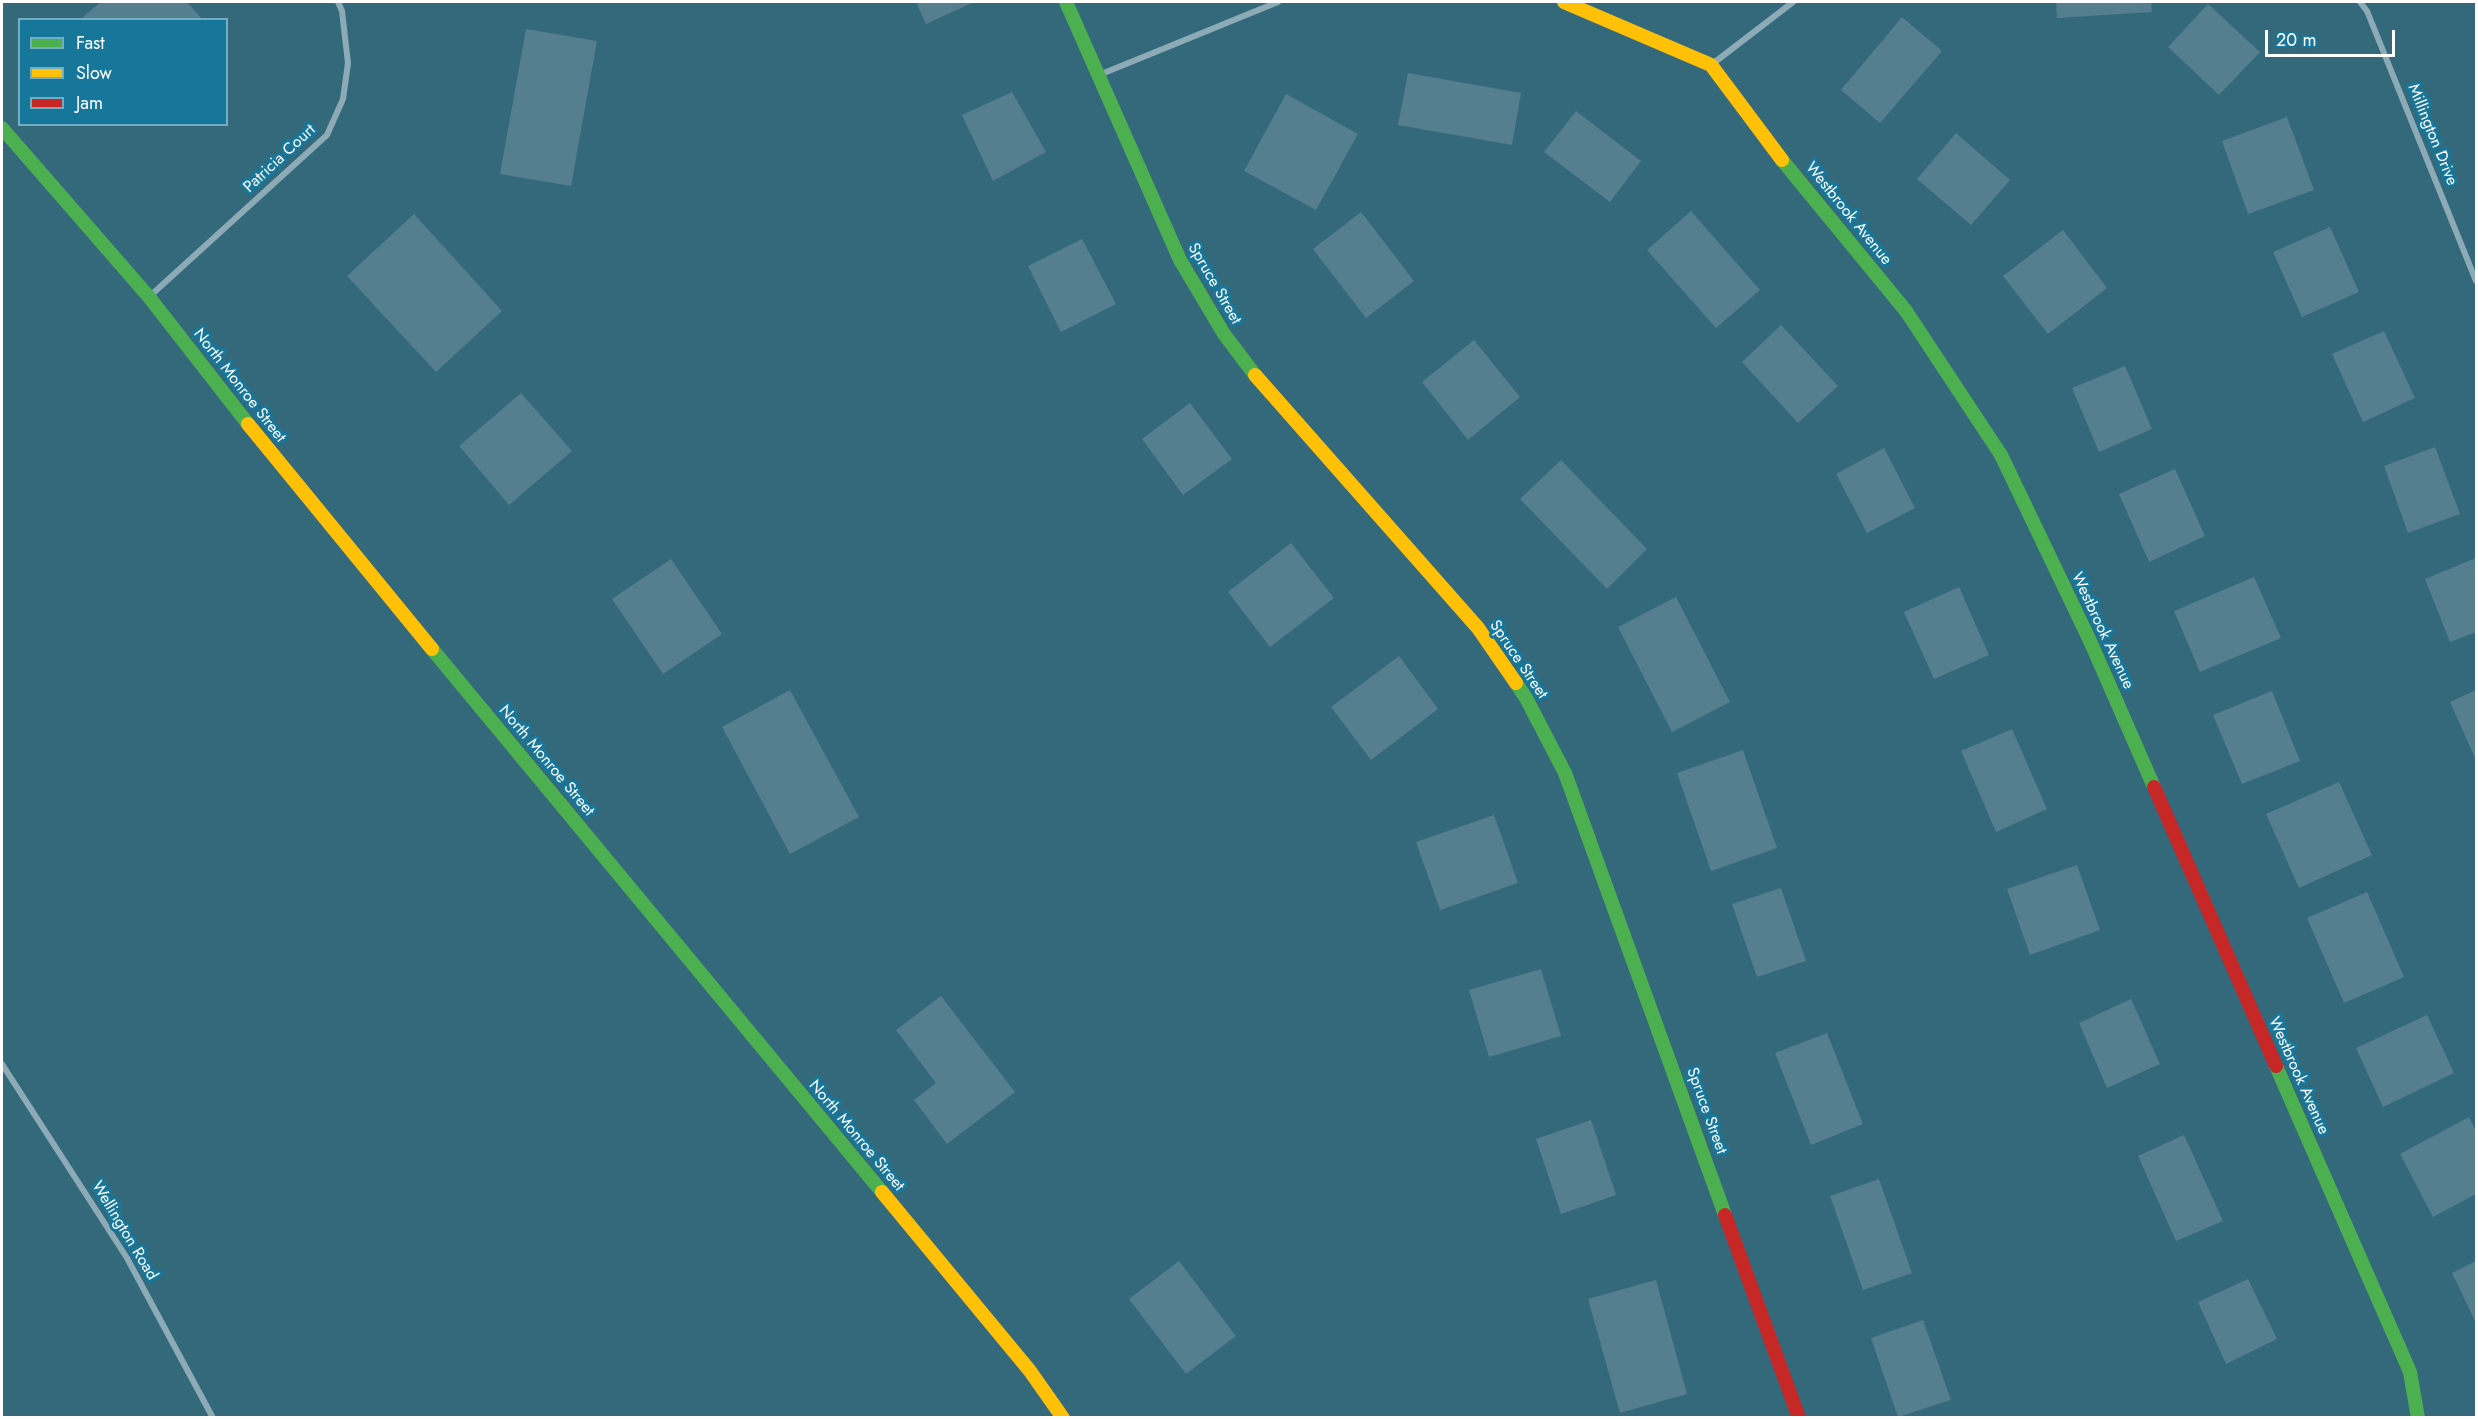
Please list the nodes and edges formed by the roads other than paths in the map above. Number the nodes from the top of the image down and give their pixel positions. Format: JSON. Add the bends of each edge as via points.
{"nodes":[{"id":1,"x":338,"y":2,"type":"edge"},
{"id":2,"x":1066,"y":2,"type":"edge"},
{"id":3,"x":1278,"y":2,"type":"edge"},
{"id":4,"x":1564,"y":2,"type":"edge"},
{"id":5,"x":1793,"y":2,"type":"edge"},
{"id":6,"x":2360,"y":2,"type":"edge"},
{"id":7,"x":1711,"y":65,"type":"junction"},
{"id":8,"x":1099,"y":75,"type":"junction"},
{"id":9,"x":2,"y":128,"type":"edge"},
{"id":10,"x":2476,"y":281,"type":"edge"},
{"id":11,"x":149,"y":297,"type":"junction"},
{"id":12,"x":2,"y":1064,"type":"edge"},
{"id":13,"x":213,"y":1418,"type":"edge"},
{"id":14,"x":1063,"y":1418,"type":"edge"},
{"id":15,"x":1799,"y":1418,"type":"edge"},
{"id":16,"x":2418,"y":1418,"type":"edge"}],
"edges":[{"from":1,"to":11,"type":"street","name":"Patricia Court","via":[[348,63],[343,99],[327,135]]},
{"from":2,"to":8,"type":"street","name":"Spruce Street"},
{"from":3,"to":8,"type":"street"},
{"from":4,"to":7,"type":"street"},
{"from":5,"to":7,"type":"street"},
{"from":6,"to":10,"type":"street","name":"Millington Drive","via":[[2367,11]]},
{"from":7,"to":16,"type":"street","name":"Westbrook Avenue","via":[[1770,146],[1906,311],[2001,455],[2091,643],[2410,1372]]},
{"from":8,"to":15,"type":"street","name":"Spruce Street","via":[[1167,234],[1224,334],[1266,389],[1478,628],[1526,698],[1556,754]]},
{"from":9,"to":11,"type":"street","name":"North Monroe Street"},
{"from":11,"to":14,"type":"street","name":"North Monroe Street","via":[[259,439],[1030,1371]]},
{"from":12,"to":13,"type":"street","name":"Wellington Road","via":[[127,1258]]}]}
